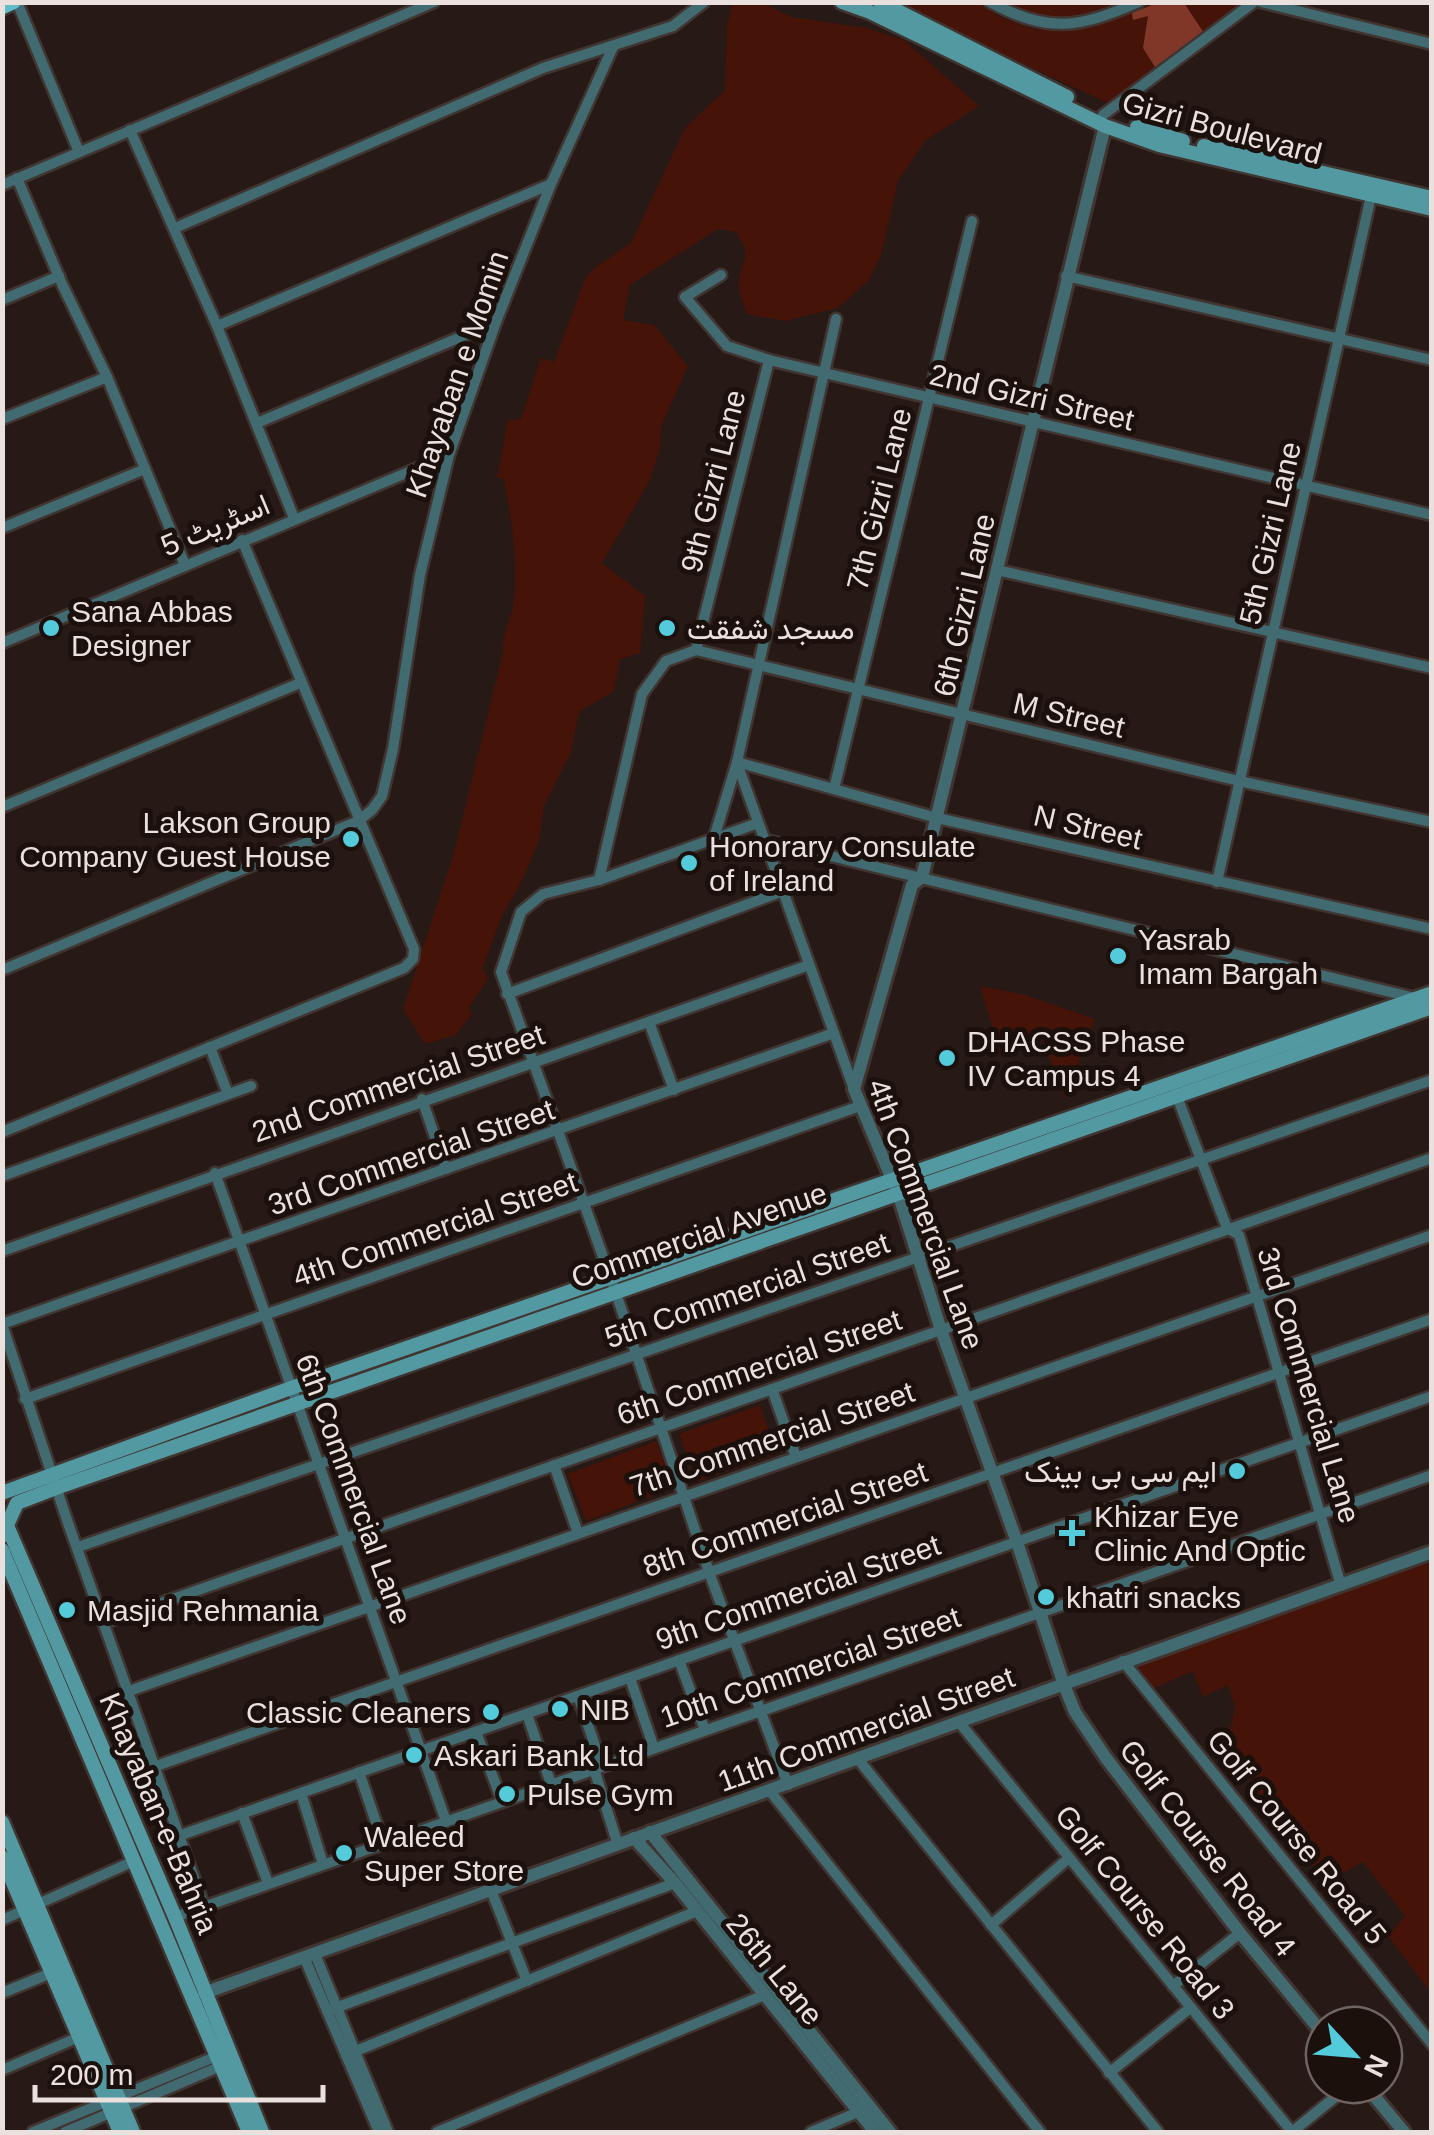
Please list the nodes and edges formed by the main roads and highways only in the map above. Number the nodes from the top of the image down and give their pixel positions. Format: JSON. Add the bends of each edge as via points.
{"nodes":[{"id":1,"x":15,"y":2,"type":"edge"},
{"id":2,"x":842,"y":2,"type":"edge"},
{"id":3,"x":880,"y":2,"type":"edge"},
{"id":4,"x":2,"y":7,"type":"edge"},
{"id":5,"x":1104,"y":120,"type":"junction"},
{"id":6,"x":1432,"y":198,"type":"edge"},
{"id":7,"x":1432,"y":210,"type":"edge"},
{"id":8,"x":1432,"y":993,"type":"edge"},
{"id":9,"x":1432,"y":1005,"type":"edge"},
{"id":10,"x":896,"y":1188,"type":"junction"},
{"id":11,"x":54,"y":1481,"type":"junction"},
{"id":12,"x":2,"y":1492,"type":"edge"},
{"id":13,"x":4,"y":1526,"type":"edge"},
{"id":14,"x":4,"y":1558,"type":"edge"},
{"id":15,"x":2,"y":1822,"type":"edge"},
{"id":16,"x":2,"y":1857,"type":"edge"},
{"id":17,"x":31,"y":1908,"type":"junction"},
{"id":18,"x":210,"y":2024,"type":"junction"},
{"id":19,"x":115,"y":2105,"type":"junction"},
{"id":20,"x":120,"y":2132,"type":"edge"},
{"id":21,"x":134,"y":2132,"type":"edge"},
{"id":22,"x":249,"y":2132,"type":"edge"},
{"id":23,"x":262,"y":2132,"type":"edge"}],
"edges":[{"from":1,"to":4,"type":"main road"},
{"from":2,"to":5,"type":"main road","name":"Gizri Boulevard"},
{"from":3,"to":5,"type":"main road","name":"Gizri Boulevard"},
{"from":5,"to":6,"type":"main road","name":"Gizri Boulevard"},
{"from":5,"to":7,"type":"main road","name":"Gizri Boulevard","via":[[1159,145]]},
{"from":8,"to":10,"type":"main road","name":"Commercial Avenue"},
{"from":9,"to":10,"type":"main road","name":"Commercial Avenue"},
{"from":10,"to":11,"type":"main road","name":"Commercial Avenue"},
{"from":11,"to":12,"type":"main road","name":"Commercial Avenue"},
{"from":11,"to":13,"type":"main road","name":"Commercial Avenue","via":[[18,1504]]},
{"from":13,"to":18,"type":"main road","name":"Khayaban-e-Bahria","via":[[175,1917]]},
{"from":14,"to":18,"type":"main road","name":"Khayaban-e-Bahria"},
{"from":15,"to":17,"type":"main road"},
{"from":16,"to":17,"type":"main road"},
{"from":17,"to":19,"type":"main road"},
{"from":17,"to":19,"type":"main road","via":[[79,2037]]},
{"from":18,"to":22,"type":"main road","name":"Khayaban-e-Bahria"},
{"from":18,"to":23,"type":"main road","name":"Khayaban-e-Bahria"},
{"from":19,"to":20,"type":"main road"},
{"from":19,"to":21,"type":"main road"}]}
